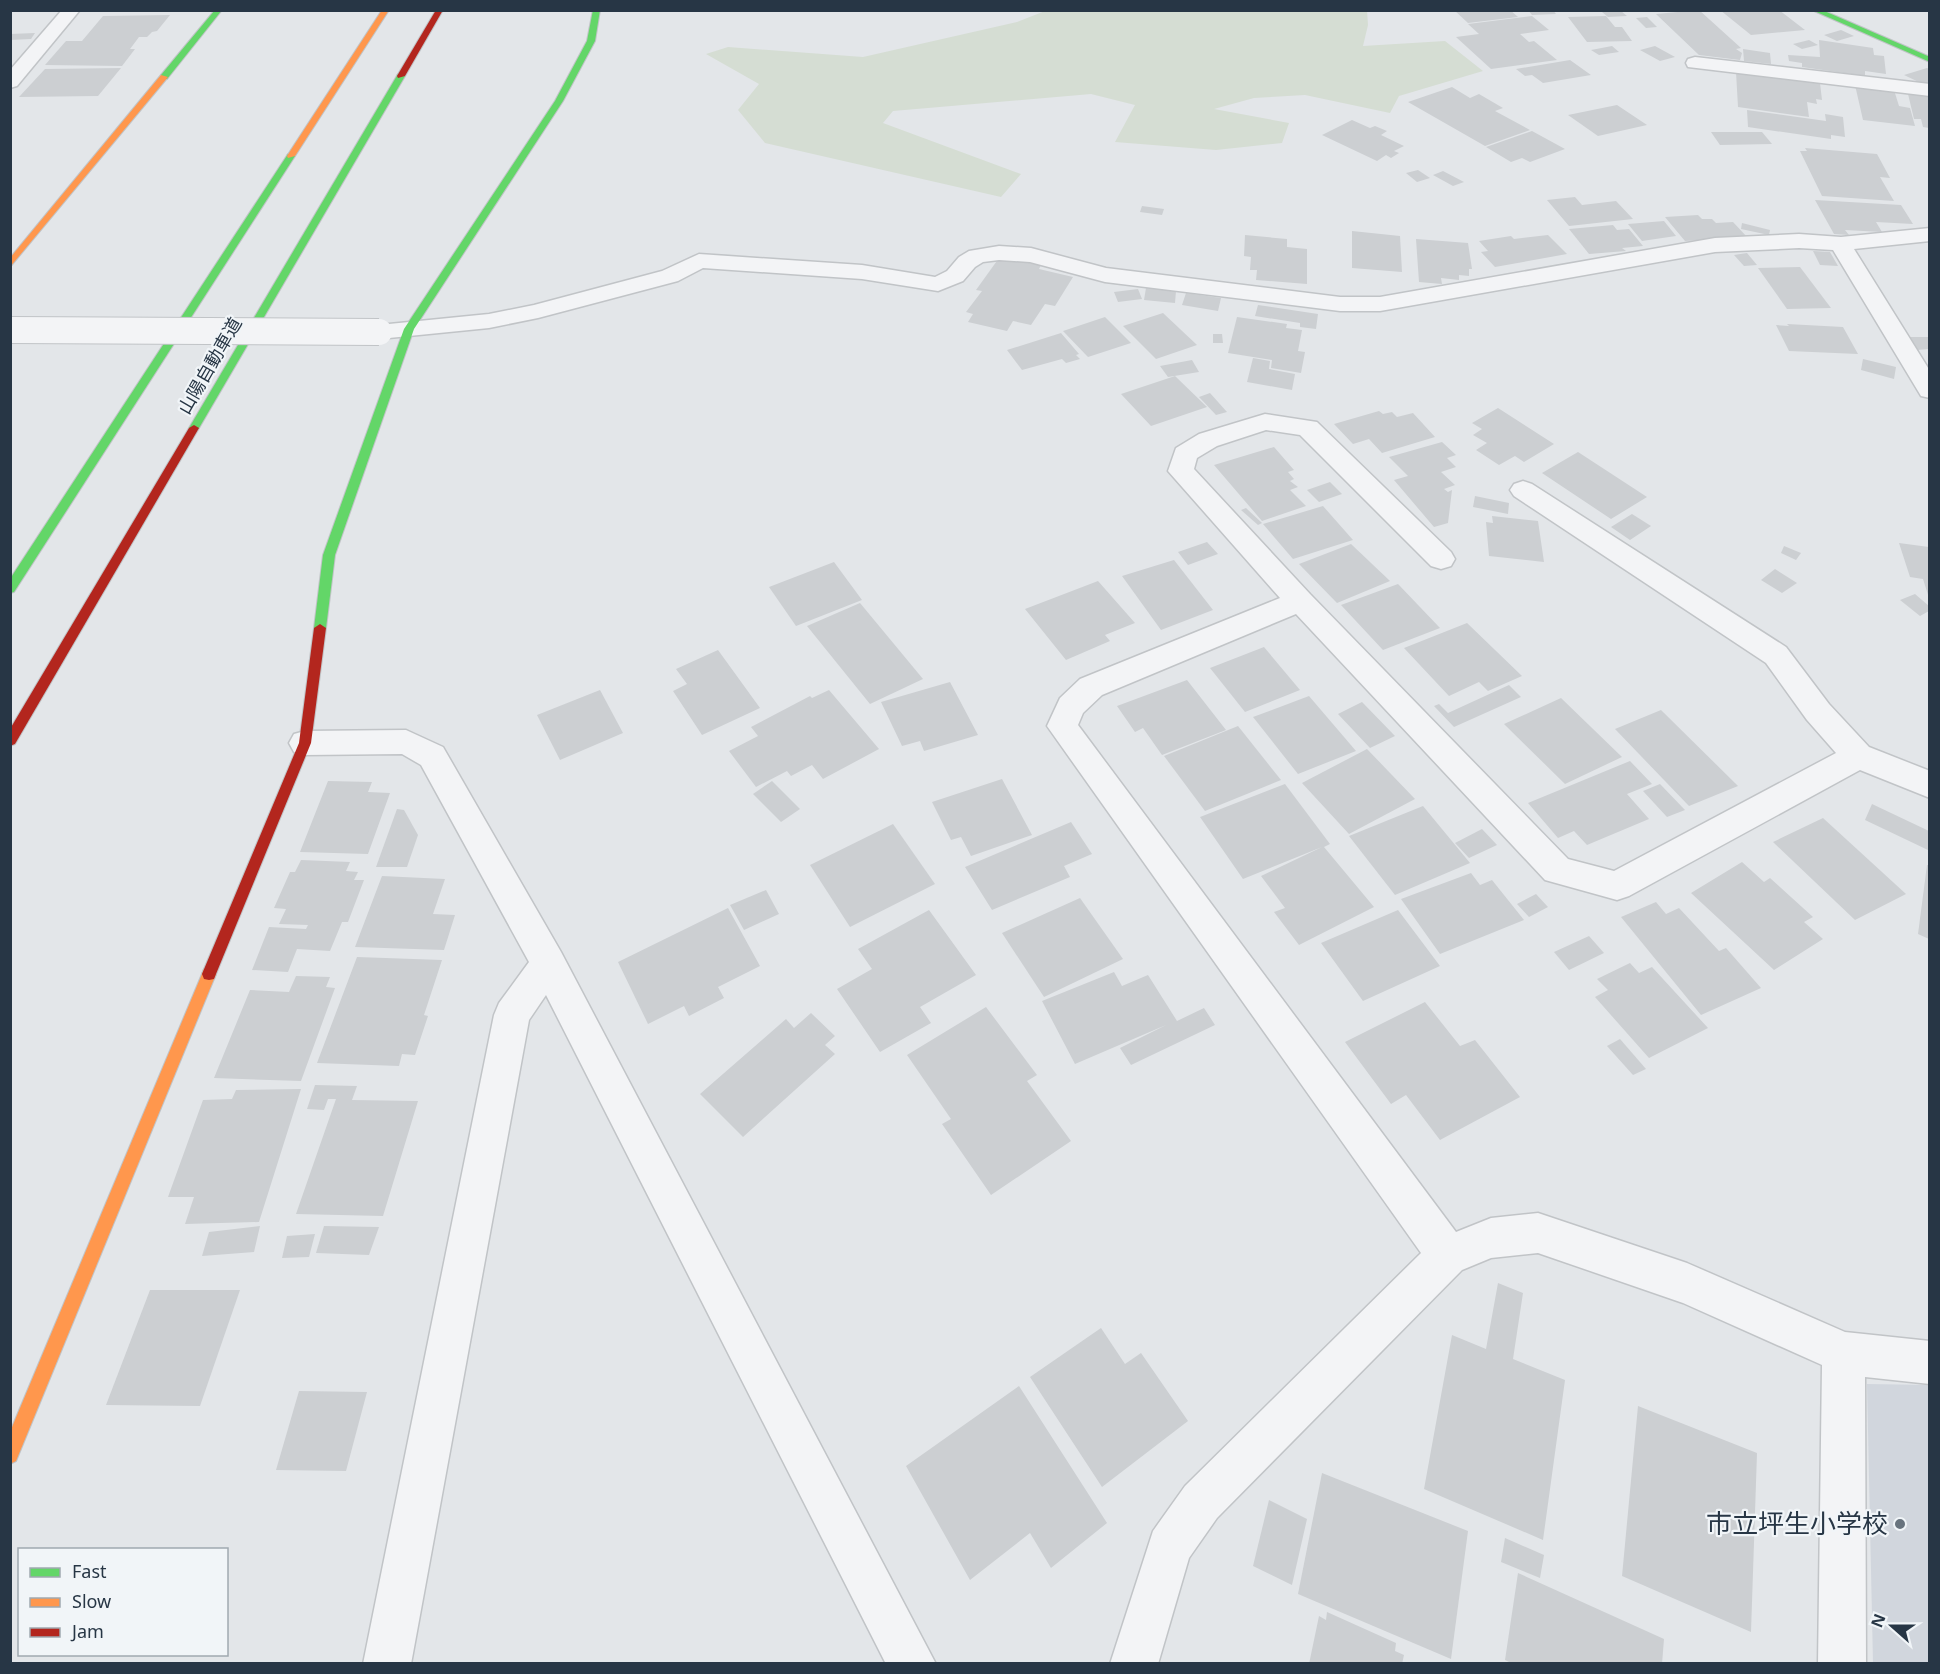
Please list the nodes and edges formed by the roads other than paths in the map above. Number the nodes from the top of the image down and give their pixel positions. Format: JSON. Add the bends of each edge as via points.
{"nodes":[{"id":1,"x":72,"y":10,"type":"edge"},
{"id":2,"x":219,"y":10,"type":"edge"},
{"id":3,"x":386,"y":10,"type":"edge"},
{"id":4,"x":440,"y":10,"type":"edge"},
{"id":5,"x":597,"y":10,"type":"edge"},
{"id":6,"x":1815,"y":10,"type":"edge"},
{"id":7,"x":1929,"y":60,"type":"edge"},
{"id":8,"x":1695,"y":63,"type":"dead end"},
{"id":9,"x":10,"y":82,"type":"edge"},
{"id":10,"x":1929,"y":90,"type":"edge"},
{"id":11,"x":1929,"y":234,"type":"edge"},
{"id":12,"x":1841,"y":244,"type":"junction"},
{"id":13,"x":10,"y":264,"type":"edge"},
{"id":14,"x":409,"y":329,"type":"junction"},
{"id":15,"x":10,"y":330,"type":"edge"},
{"id":16,"x":1929,"y":391,"type":"edge"},
{"id":17,"x":1523,"y":490,"type":"dead end"},
{"id":18,"x":1441,"y":559,"type":"dead end"},
{"id":19,"x":10,"y":589,"type":"edge"},
{"id":20,"x":1300,"y":601,"type":"junction"},
{"id":21,"x":10,"y":741,"type":"edge"},
{"id":22,"x":304,"y":743,"type":"junction"},
{"id":23,"x":1858,"y":756,"type":"junction"},
{"id":24,"x":1929,"y":785,"type":"edge"},
{"id":25,"x":548,"y":963,"type":"junction"},
{"id":26,"x":1448,"y":1256,"type":"junction"},
{"id":27,"x":1844,"y":1353,"type":"junction"},
{"id":28,"x":1929,"y":1363,"type":"edge"},
{"id":29,"x":10,"y":1455,"type":"edge"},
{"id":30,"x":387,"y":1664,"type":"edge"},
{"id":31,"x":912,"y":1664,"type":"edge"},
{"id":32,"x":1134,"y":1664,"type":"edge"},
{"id":33,"x":1842,"y":1664,"type":"edge"}],
"edges":[{"from":1,"to":9,"type":"street"},
{"from":2,"to":13,"type":"main road"},
{"from":3,"to":19,"type":"main road"},
{"from":4,"to":21,"type":"main road","name":"山陽自動車道"},
{"from":5,"to":14,"type":"main road","via":[[591,41],[559,100]]},
{"from":6,"to":7,"type":"main road"},
{"from":8,"to":10,"type":"street"},
{"from":11,"to":12,"type":"street"},
{"from":12,"to":14,"type":"street","via":[[1799,241],[1715,245],[1380,304],[1329,303],[1105,275],[1031,255],[977,256],[955,276],[938,284],[862,272],[699,261],[670,276],[538,311],[489,321]]},
{"from":12,"to":16,"type":"street"},
{"from":14,"to":15,"type":"street","bridge":true},
{"from":14,"to":22,"type":"main road","via":[[329,555]]},
{"from":17,"to":23,"type":"street","via":[[1776,655],[1818,712]]},
{"from":18,"to":20,"type":"street","via":[[1308,428],[1265,422],[1208,440],[1185,454],[1181,471]]},
{"from":20,"to":23,"type":"street","via":[[1557,870],[1617,886]]},
{"from":20,"to":26,"type":"street","via":[[1091,687],[1071,706],[1062,726]]},
{"from":22,"to":25,"type":"street","via":[[406,742],[432,756]]},
{"from":22,"to":29,"type":"main road"},
{"from":23,"to":24,"type":"street"},
{"from":25,"to":30,"type":"street","via":[[512,1015]]},
{"from":25,"to":31,"type":"street"},
{"from":26,"to":27,"type":"street","via":[[1491,1238],[1538,1233],[1687,1284]]},
{"from":26,"to":32,"type":"street","via":[[1201,1502],[1169,1547]]},
{"from":27,"to":28,"type":"street"},
{"from":27,"to":33,"type":"street"}]}
